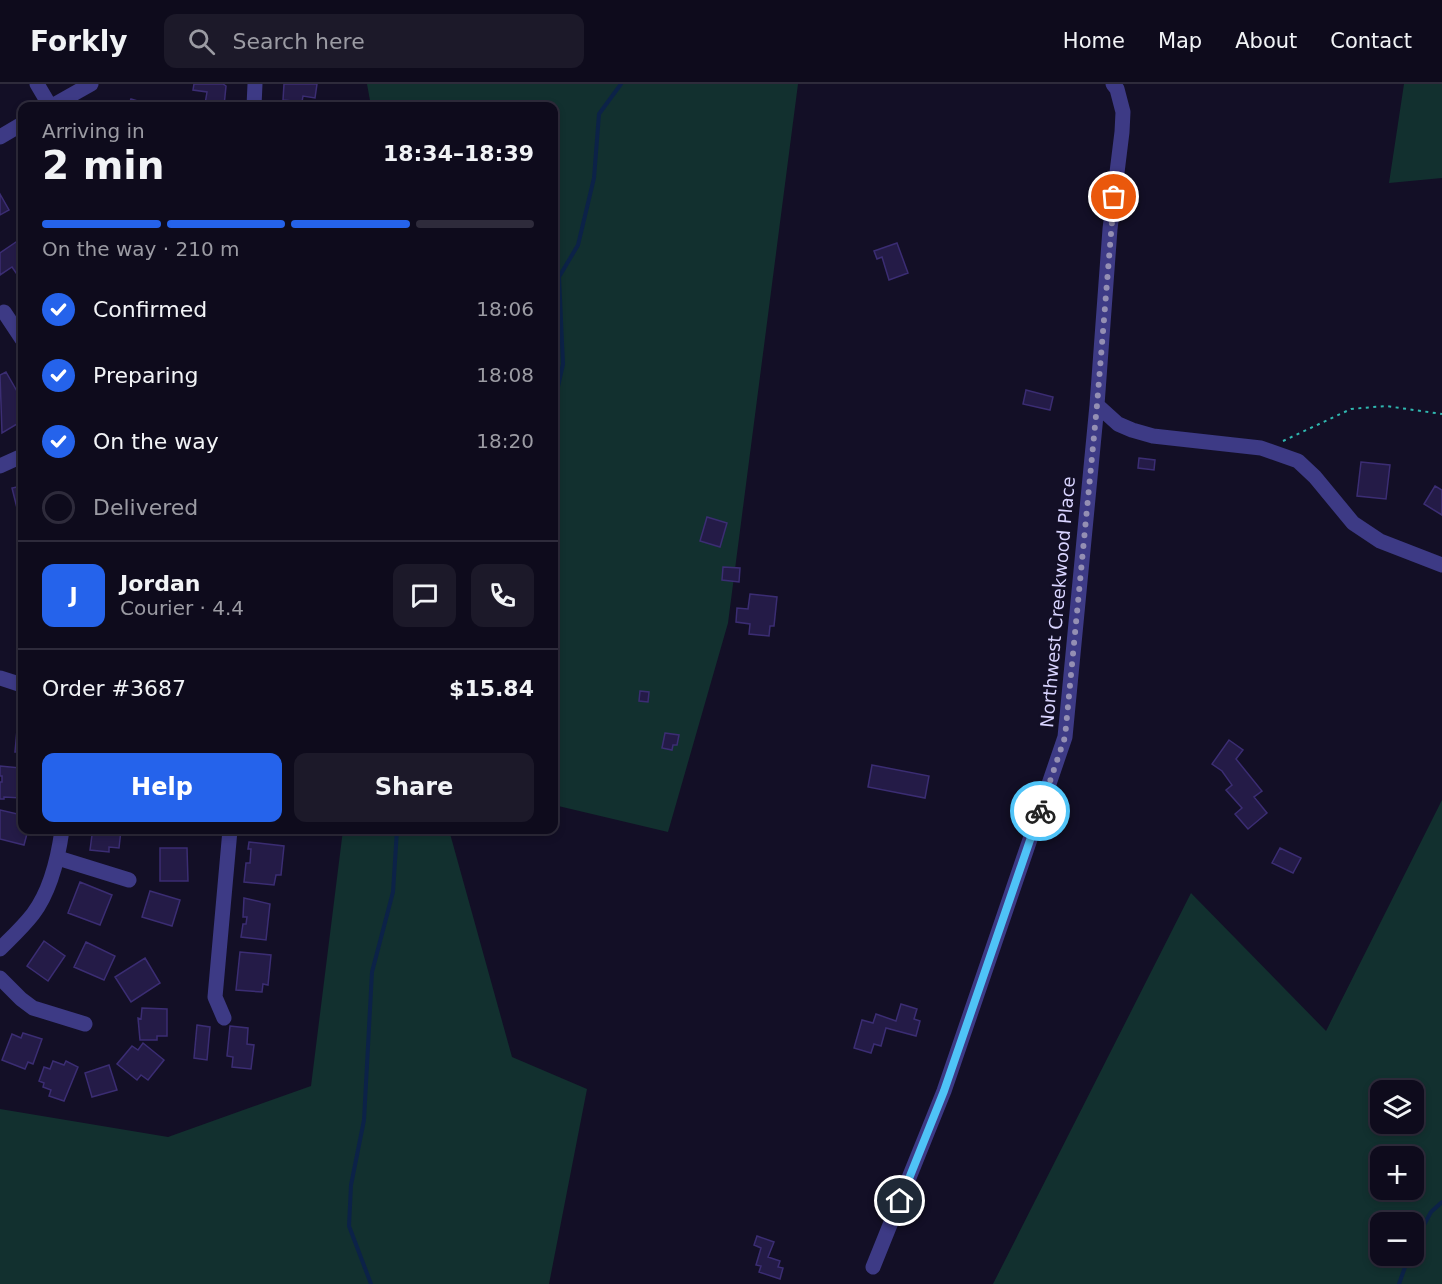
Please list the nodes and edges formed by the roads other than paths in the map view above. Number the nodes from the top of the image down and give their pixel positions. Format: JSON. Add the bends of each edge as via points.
{"nodes":[{"id":1,"x":37,"y":84,"type":"edge"},
{"id":2,"x":91,"y":84,"type":"edge"},
{"id":3,"x":255,"y":84,"type":"edge"},
{"id":4,"x":1115,"y":87,"type":"edge"},
{"id":5,"x":48,"y":102,"type":"edge"},
{"id":6,"x":58,"y":102,"type":"edge"},
{"id":7,"x":254,"y":102,"type":"edge"},
{"id":8,"x":18,"y":126,"type":"edge"},
{"id":9,"x":0,"y":137,"type":"edge"},
{"id":10,"x":4,"y":312,"type":"dead end"},
{"id":11,"x":18,"y":333,"type":"edge"},
{"id":12,"x":1097,"y":405,"type":"junction"},
{"id":13,"x":18,"y":458,"type":"edge"},
{"id":14,"x":0,"y":466,"type":"edge"},
{"id":15,"x":1442,"y":565,"type":"edge"},
{"id":16,"x":0,"y":678,"type":"edge"},
{"id":17,"x":18,"y":684,"type":"edge"},
{"id":18,"x":61,"y":834,"type":"edge"},
{"id":19,"x":230,"y":834,"type":"edge"},
{"id":20,"x":58,"y":858,"type":"junction"},
{"id":21,"x":129,"y":880,"type":"dead end"},
{"id":22,"x":0,"y":949,"type":"edge"},
{"id":23,"x":0,"y":978,"type":"edge"},
{"id":24,"x":224,"y":1018,"type":"dead end"},
{"id":25,"x":85,"y":1024,"type":"dead end"},
{"id":26,"x":873,"y":1267,"type":"dead end"}],
"edges":[{"from":1,"to":5,"type":"street"},
{"from":2,"to":6,"type":"street"},
{"from":3,"to":7,"type":"street"},
{"from":4,"to":12,"type":"street","name":"Northwest Creekwood Place","via":[[1123,112],[1122,132],[1110,228]]},
{"from":8,"to":9,"type":"street"},
{"from":10,"to":11,"type":"street"},
{"from":12,"to":15,"type":"street","via":[[1118,424],[1153,436],[1260,448],[1298,462],[1353,523],[1380,541]]},
{"from":12,"to":26,"type":"street","name":"Northwest Creekwood Place","via":[[1065,737],[944,1091]]},
{"from":13,"to":14,"type":"street"},
{"from":16,"to":17,"type":"street"},
{"from":18,"to":20,"type":"street"},
{"from":19,"to":24,"type":"street","via":[[215,997]]},
{"from":20,"to":21,"type":"street"},
{"from":20,"to":22,"type":"street","via":[[33,914]]},
{"from":23,"to":25,"type":"street","via":[[33,1008]]}]}
